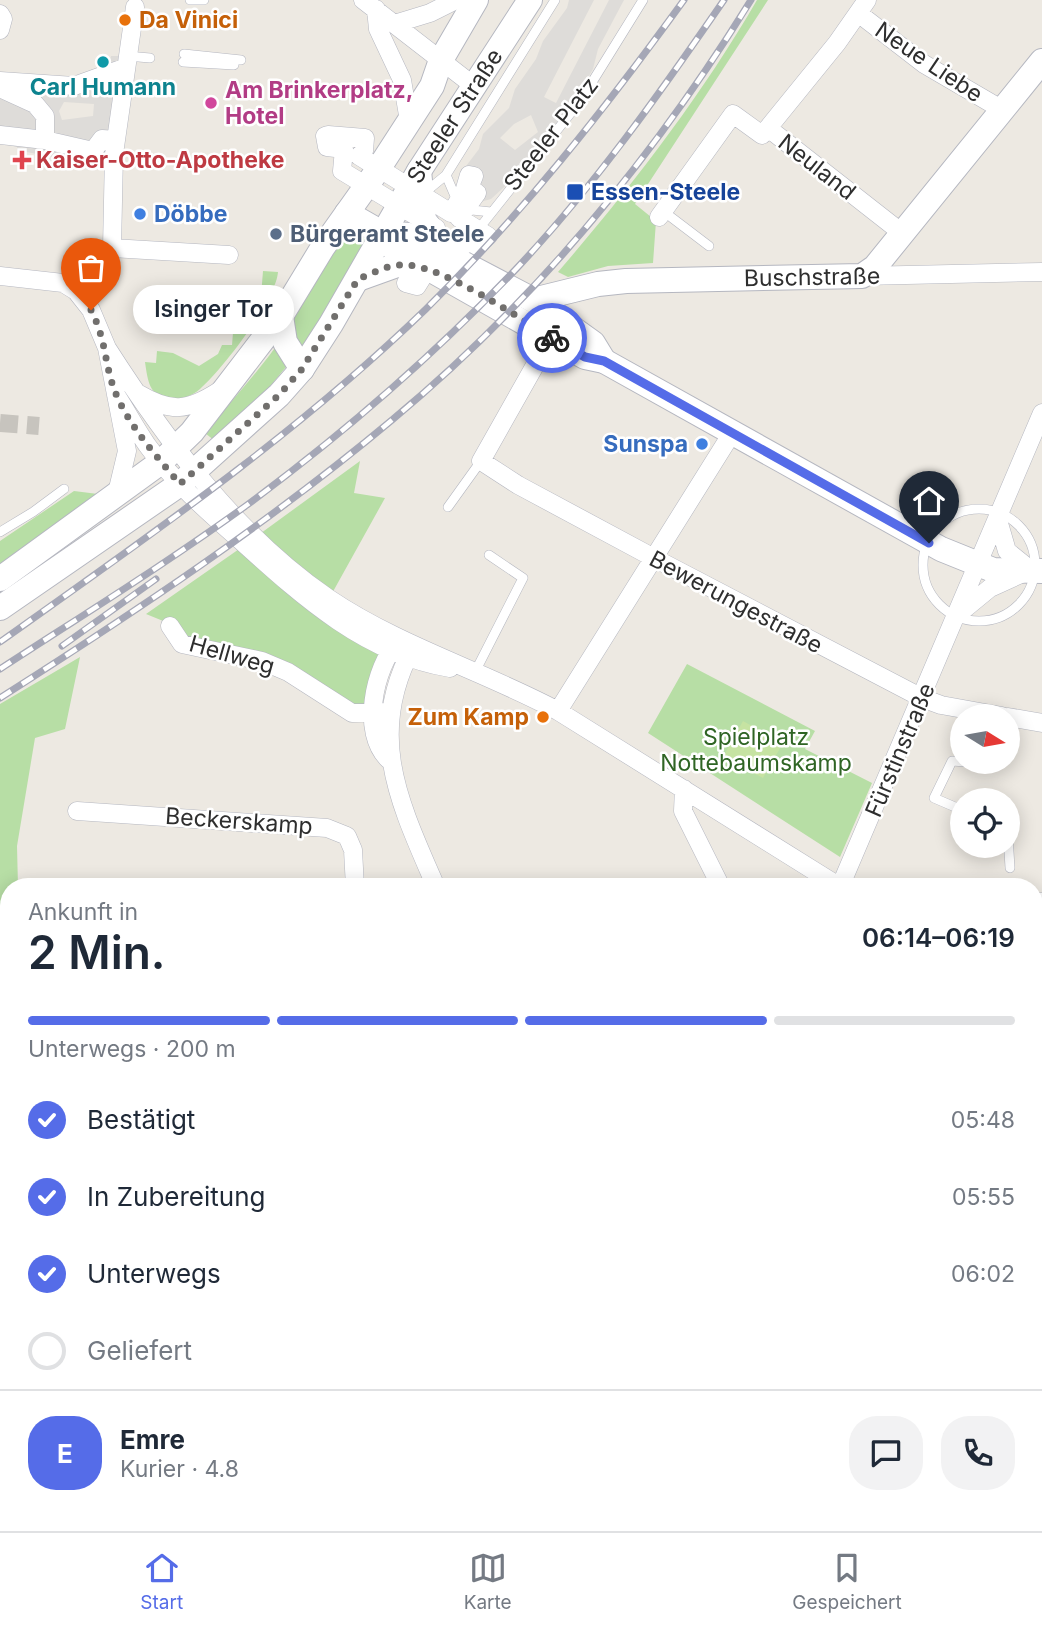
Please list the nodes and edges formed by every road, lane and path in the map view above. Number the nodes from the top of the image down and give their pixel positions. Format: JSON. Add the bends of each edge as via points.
{"nodes":[{"id":1,"x":204,"y":0,"type":"edge"},
{"id":2,"x":456,"y":0,"type":"edge"},
{"id":3,"x":476,"y":0,"type":"edge"},
{"id":4,"x":493,"y":0,"type":"edge"},
{"id":5,"x":530,"y":0,"type":"edge"},
{"id":6,"x":555,"y":0,"type":"edge"},
{"id":7,"x":643,"y":0,"type":"edge"},
{"id":8,"x":190,"y":1,"type":"edge"},
{"id":9,"x":370,"y":5,"type":"edge"},
{"id":10,"x":135,"y":7,"type":"dead end"},
{"id":11,"x":863,"y":7,"type":"edge"},
{"id":12,"x":0,"y":14,"type":"edge"},
{"id":13,"x":394,"y":24,"type":"junction"},
{"id":14,"x":0,"y":30,"type":"edge"},
{"id":15,"x":150,"y":58,"type":"dead end"},
{"id":16,"x":183,"y":58,"type":"dead end"},
{"id":17,"x":1042,"y":61,"type":"edge"},
{"id":18,"x":126,"y":62,"type":"junction"},
{"id":19,"x":241,"y":63,"type":"dead end"},
{"id":20,"x":446,"y":64,"type":"junction"},
{"id":21,"x":0,"y":81,"type":"edge"},
{"id":22,"x":0,"y":88,"type":"edge"},
{"id":23,"x":484,"y":93,"type":"junction"},
{"id":24,"x":1001,"y":109,"type":"junction"},
{"id":25,"x":409,"y":121,"type":"junction"},
{"id":26,"x":768,"y":128,"type":"junction"},
{"id":27,"x":0,"y":135,"type":"edge"},
{"id":28,"x":45,"y":140,"type":"junction"},
{"id":29,"x":116,"y":140,"type":"junction"},
{"id":30,"x":446,"y":175,"type":"junction"},
{"id":31,"x":411,"y":197,"type":"junction"},
{"id":32,"x":491,"y":212,"type":"junction"},
{"id":33,"x":347,"y":213,"type":"junction"},
{"id":34,"x":661,"y":214,"type":"joint"},
{"id":35,"x":459,"y":218,"type":"joint"},
{"id":36,"x":382,"y":233,"type":"junction"},
{"id":37,"x":902,"y":233,"type":"junction"},
{"id":38,"x":709,"y":246,"type":"dead end"},
{"id":39,"x":112,"y":248,"type":"junction"},
{"id":40,"x":224,"y":259,"type":"dead end"},
{"id":41,"x":443,"y":268,"type":"junction"},
{"id":42,"x":1042,"y":272,"type":"edge"},
{"id":43,"x":0,"y":276,"type":"edge"},
{"id":44,"x":862,"y":276,"type":"junction"},
{"id":45,"x":358,"y":279,"type":"junction"},
{"id":46,"x":583,"y":290,"type":"junction"},
{"id":47,"x":76,"y":291,"type":"junction"},
{"id":48,"x":533,"y":300,"type":"junction"},
{"id":49,"x":281,"y":316,"type":"junction"},
{"id":50,"x":556,"y":329,"type":"junction"},
{"id":51,"x":107,"y":348,"type":"junction"},
{"id":52,"x":302,"y":369,"type":"junction"},
{"id":53,"x":228,"y":385,"type":"junction"},
{"id":54,"x":135,"y":391,"type":"junction"},
{"id":55,"x":116,"y":395,"type":"junction"},
{"id":56,"x":1042,"y":413,"type":"edge"},
{"id":57,"x":733,"y":433,"type":"junction"},
{"id":58,"x":169,"y":455,"type":"junction"},
{"id":59,"x":481,"y":461,"type":"junction"},
{"id":60,"x":188,"y":477,"type":"junction"},
{"id":61,"x":64,"y":489,"type":"dead end"},
{"id":62,"x":116,"y":497,"type":"junction"},
{"id":63,"x":448,"y":507,"type":"dead end"},
{"id":64,"x":999,"y":517,"type":"junction"},
{"id":65,"x":0,"y":532,"type":"edge"},
{"id":66,"x":929,"y":543,"type":"junction"},
{"id":67,"x":489,"y":555,"type":"dead end"},
{"id":68,"x":654,"y":558,"type":"junction"},
{"id":69,"x":978,"y":566,"type":"junction"},
{"id":70,"x":1033,"y":572,"type":"edge"},
{"id":71,"x":0,"y":579,"type":"edge"},
{"id":72,"x":0,"y":608,"type":"edge"},
{"id":73,"x":958,"y":615,"type":"junction"},
{"id":74,"x":170,"y":626,"type":"dead end"},
{"id":75,"x":403,"y":647,"type":"junction"},
{"id":76,"x":475,"y":672,"type":"junction"},
{"id":77,"x":922,"y":698,"type":"junction"},
{"id":78,"x":950,"y":707,"type":"edge"},
{"id":79,"x":558,"y":711,"type":"junction"},
{"id":80,"x":381,"y":713,"type":"junction"},
{"id":81,"x":1020,"y":719,"type":"edge"},
{"id":82,"x":1042,"y":723,"type":"edge"},
{"id":83,"x":950,"y":765,"type":"edge"},
{"id":84,"x":684,"y":789,"type":"junction"},
{"id":85,"x":950,"y":805,"type":"edge"},
{"id":86,"x":77,"y":811,"type":"dead end"},
{"id":87,"x":1009,"y":858,"type":"edge"},
{"id":88,"x":1010,"y":867,"type":"dead end"},
{"id":89,"x":355,"y":878,"type":"edge"},
{"id":90,"x":432,"y":878,"type":"edge"},
{"id":91,"x":716,"y":878,"type":"edge"},
{"id":92,"x":826,"y":878,"type":"edge"},
{"id":93,"x":844,"y":878,"type":"edge"},
{"id":94,"x":0,"y":968,"type":"edge"},
{"id":95,"x":0,"y":1032,"type":"edge"}],
"edges":[{"from":1,"to":8,"type":"lane"},
{"from":2,"to":13,"type":"street"},
{"from":3,"to":20,"type":"main road","name":"Steeler Straße"},
{"from":4,"to":20,"type":"main road"},
{"from":5,"to":23,"type":"main road","name":"Steeler Straße"},
{"from":6,"to":23,"type":"lane"},
{"from":7,"to":32,"type":"lane","name":"Steeler Platz","via":[[581,100]]},
{"from":9,"to":13,"type":"street"},
{"from":9,"to":25,"type":"street","via":[[402,80]]},
{"from":10,"to":18,"type":"street"},
{"from":11,"to":24,"type":"street","name":"Neue Liebe","via":[[925,64]]},
{"from":11,"to":26,"type":"street"},
{"from":12,"to":14,"type":"street","via":[[4,19]]},
{"from":13,"to":20,"type":"street"},
{"from":15,"to":18,"type":"lane"},
{"from":16,"to":19,"type":"lane"},
{"from":17,"to":24,"type":"main road"},
{"from":18,"to":21,"type":"street","via":[[74,86]]},
{"from":18,"to":29,"type":"street"},
{"from":20,"to":23,"type":"street"},
{"from":20,"to":25,"type":"main road","name":"Steeler Straße"},
{"from":22,"to":28,"type":"street","via":[[35,104],[45,116]]},
{"from":23,"to":30,"type":"lane"},
{"from":23,"to":31,"type":"main road","name":"Steeler Straße","via":[[419,171]]},
{"from":24,"to":37,"type":"main road"},
{"from":25,"to":33,"type":"main road","name":"Steeler Straße"},
{"from":26,"to":34,"type":"street","name":"Neuland","via":[[762,135],[733,114]]},
{"from":26,"to":37,"type":"street","name":"Neuland"},
{"from":27,"to":28,"type":"street"},
{"from":28,"to":29,"type":"street","via":[[93,151],[102,139]]},
{"from":29,"to":39,"type":"street"},
{"from":30,"to":31,"type":"lane","via":[[434,188]]},
{"from":30,"to":32,"type":"lane","name":"Steeler Platz","via":[[458,203]]},
{"from":31,"to":36,"type":"main road","name":"Steeler Straße"},
{"from":31,"to":41,"type":"main road"},
{"from":32,"to":41,"type":"lane"},
{"from":33,"to":36,"type":"main road"},
{"from":33,"to":49,"type":"main road","name":"Steeler Straße"},
{"from":34,"to":38,"type":"lane"},
{"from":35,"to":35,"type":"street","via":[[488,236],[477,246],[470,242],[432,262],[414,288],[406,283],[436,236],[436,228],[342,170],[344,149],[327,147],[325,136],[365,138],[359,156],[451,213],[469,175],[474,176],[469,188],[477,193]]},
{"from":36,"to":41,"type":"main road","via":[[394,249]]},
{"from":36,"to":45,"type":"main road","name":"Steeler Straße"},
{"from":37,"to":44,"type":"main road"},
{"from":39,"to":40,"type":"street"},
{"from":39,"to":47,"type":"street"},
{"from":41,"to":45,"type":"main road","via":[[397,265]]},
{"from":41,"to":48,"type":"main road"},
{"from":41,"to":50,"type":"main road"},
{"from":42,"to":44,"type":"street","name":"Buschstraße"},
{"from":43,"to":47,"type":"street","via":[[49,279]]},
{"from":44,"to":46,"type":"main road","name":"Buschstraße","via":[[626,281]]},
{"from":45,"to":52,"type":"main road","name":"Steeler Straße"},
{"from":46,"to":48,"type":"main road","name":"Buschstraße"},
{"from":46,"to":50,"type":"main road"},
{"from":47,"to":51,"type":"street","via":[[91,310]]},
{"from":48,"to":50,"type":"main road"},
{"from":49,"to":52,"type":"main road","via":[[285,342]]},
{"from":49,"to":53,"type":"main road","name":"Steeler Straße"},
{"from":50,"to":57,"type":"main road","via":[[585,357],[604,361]]},
{"from":50,"to":59,"type":"street"},
{"from":51,"to":54,"type":"street"},
{"from":51,"to":55,"type":"street"},
{"from":52,"to":60,"type":"main road","name":"Steeler Straße"},
{"from":53,"to":54,"type":"street","via":[[205,400],[180,408],[160,407]]},
{"from":53,"to":58,"type":"main road","name":"Steeler Straße"},
{"from":54,"to":58,"type":"street"},
{"from":55,"to":58,"type":"street"},
{"from":55,"to":62,"type":"street","via":[[127,451]]},
{"from":56,"to":64,"type":"street","name":"Fürstinstraße"},
{"from":57,"to":66,"type":"main road"},
{"from":57,"to":68,"type":"street"},
{"from":58,"to":60,"type":"street"},
{"from":58,"to":62,"type":"main road","name":"Steeler Straße"},
{"from":59,"to":63,"type":"lane"},
{"from":59,"to":68,"type":"street","name":"Bewerungestraße"},
{"from":60,"to":72,"type":"main road","name":"Steeler Straße"},
{"from":60,"to":75,"type":"street","via":[[295,591],[347,628]]},
{"from":61,"to":65,"type":"lane"},
{"from":62,"to":71,"type":"main road","name":"Steeler Straße"},
{"from":64,"to":66,"type":"lane","via":[[984,508],[963,510],[937,528]]},
{"from":64,"to":69,"type":"street","name":"Fürstinstraße"},
{"from":64,"to":70,"type":"street","via":[[1007,551]]},
{"from":66,"to":69,"type":"main road"},
{"from":66,"to":73,"type":"lane","via":[[924,557],[927,586],[945,611]]},
{"from":67,"to":76,"type":"lane","via":[[523,578]]},
{"from":68,"to":77,"type":"street","name":"Bewerungestraße"},
{"from":68,"to":79,"type":"street"},
{"from":69,"to":70,"type":"main road"},
{"from":69,"to":73,"type":"street","name":"Fürstinstraße"},
{"from":70,"to":73,"type":"street","name":"Fürstinstraße","via":[[990,588]]},
{"from":70,"to":73,"type":"lane","via":[[1019,606],[995,619],[970,621]]},
{"from":73,"to":77,"type":"street","name":"Fürstinstraße"},
{"from":74,"to":80,"type":"street","name":"Hellweg","via":[[182,643],[262,661],[288,672],[345,711]]},
{"from":75,"to":76,"type":"street","via":[[425,663]]},
{"from":75,"to":80,"type":"street","via":[[398,675]]},
{"from":76,"to":79,"type":"street"},
{"from":77,"to":78,"type":"street","name":"Bewerungestraße"},
{"from":77,"to":93,"type":"street","name":"Fürstinstraße"},
{"from":79,"to":84,"type":"street"},
{"from":80,"to":90,"type":"street","via":[[392,748],[389,760],[407,818]]},
{"from":81,"to":82,"type":"street"},
{"from":83,"to":85,"type":"lane","via":[[934,798]]},
{"from":84,"to":91,"type":"street","via":[[683,811]]},
{"from":84,"to":92,"type":"street"},
{"from":86,"to":89,"type":"street","name":"Beckerskamp","via":[[327,828],[347,836]]},
{"from":87,"to":88,"type":"lane"},
{"from":94,"to":95,"type":"lane"}]}
